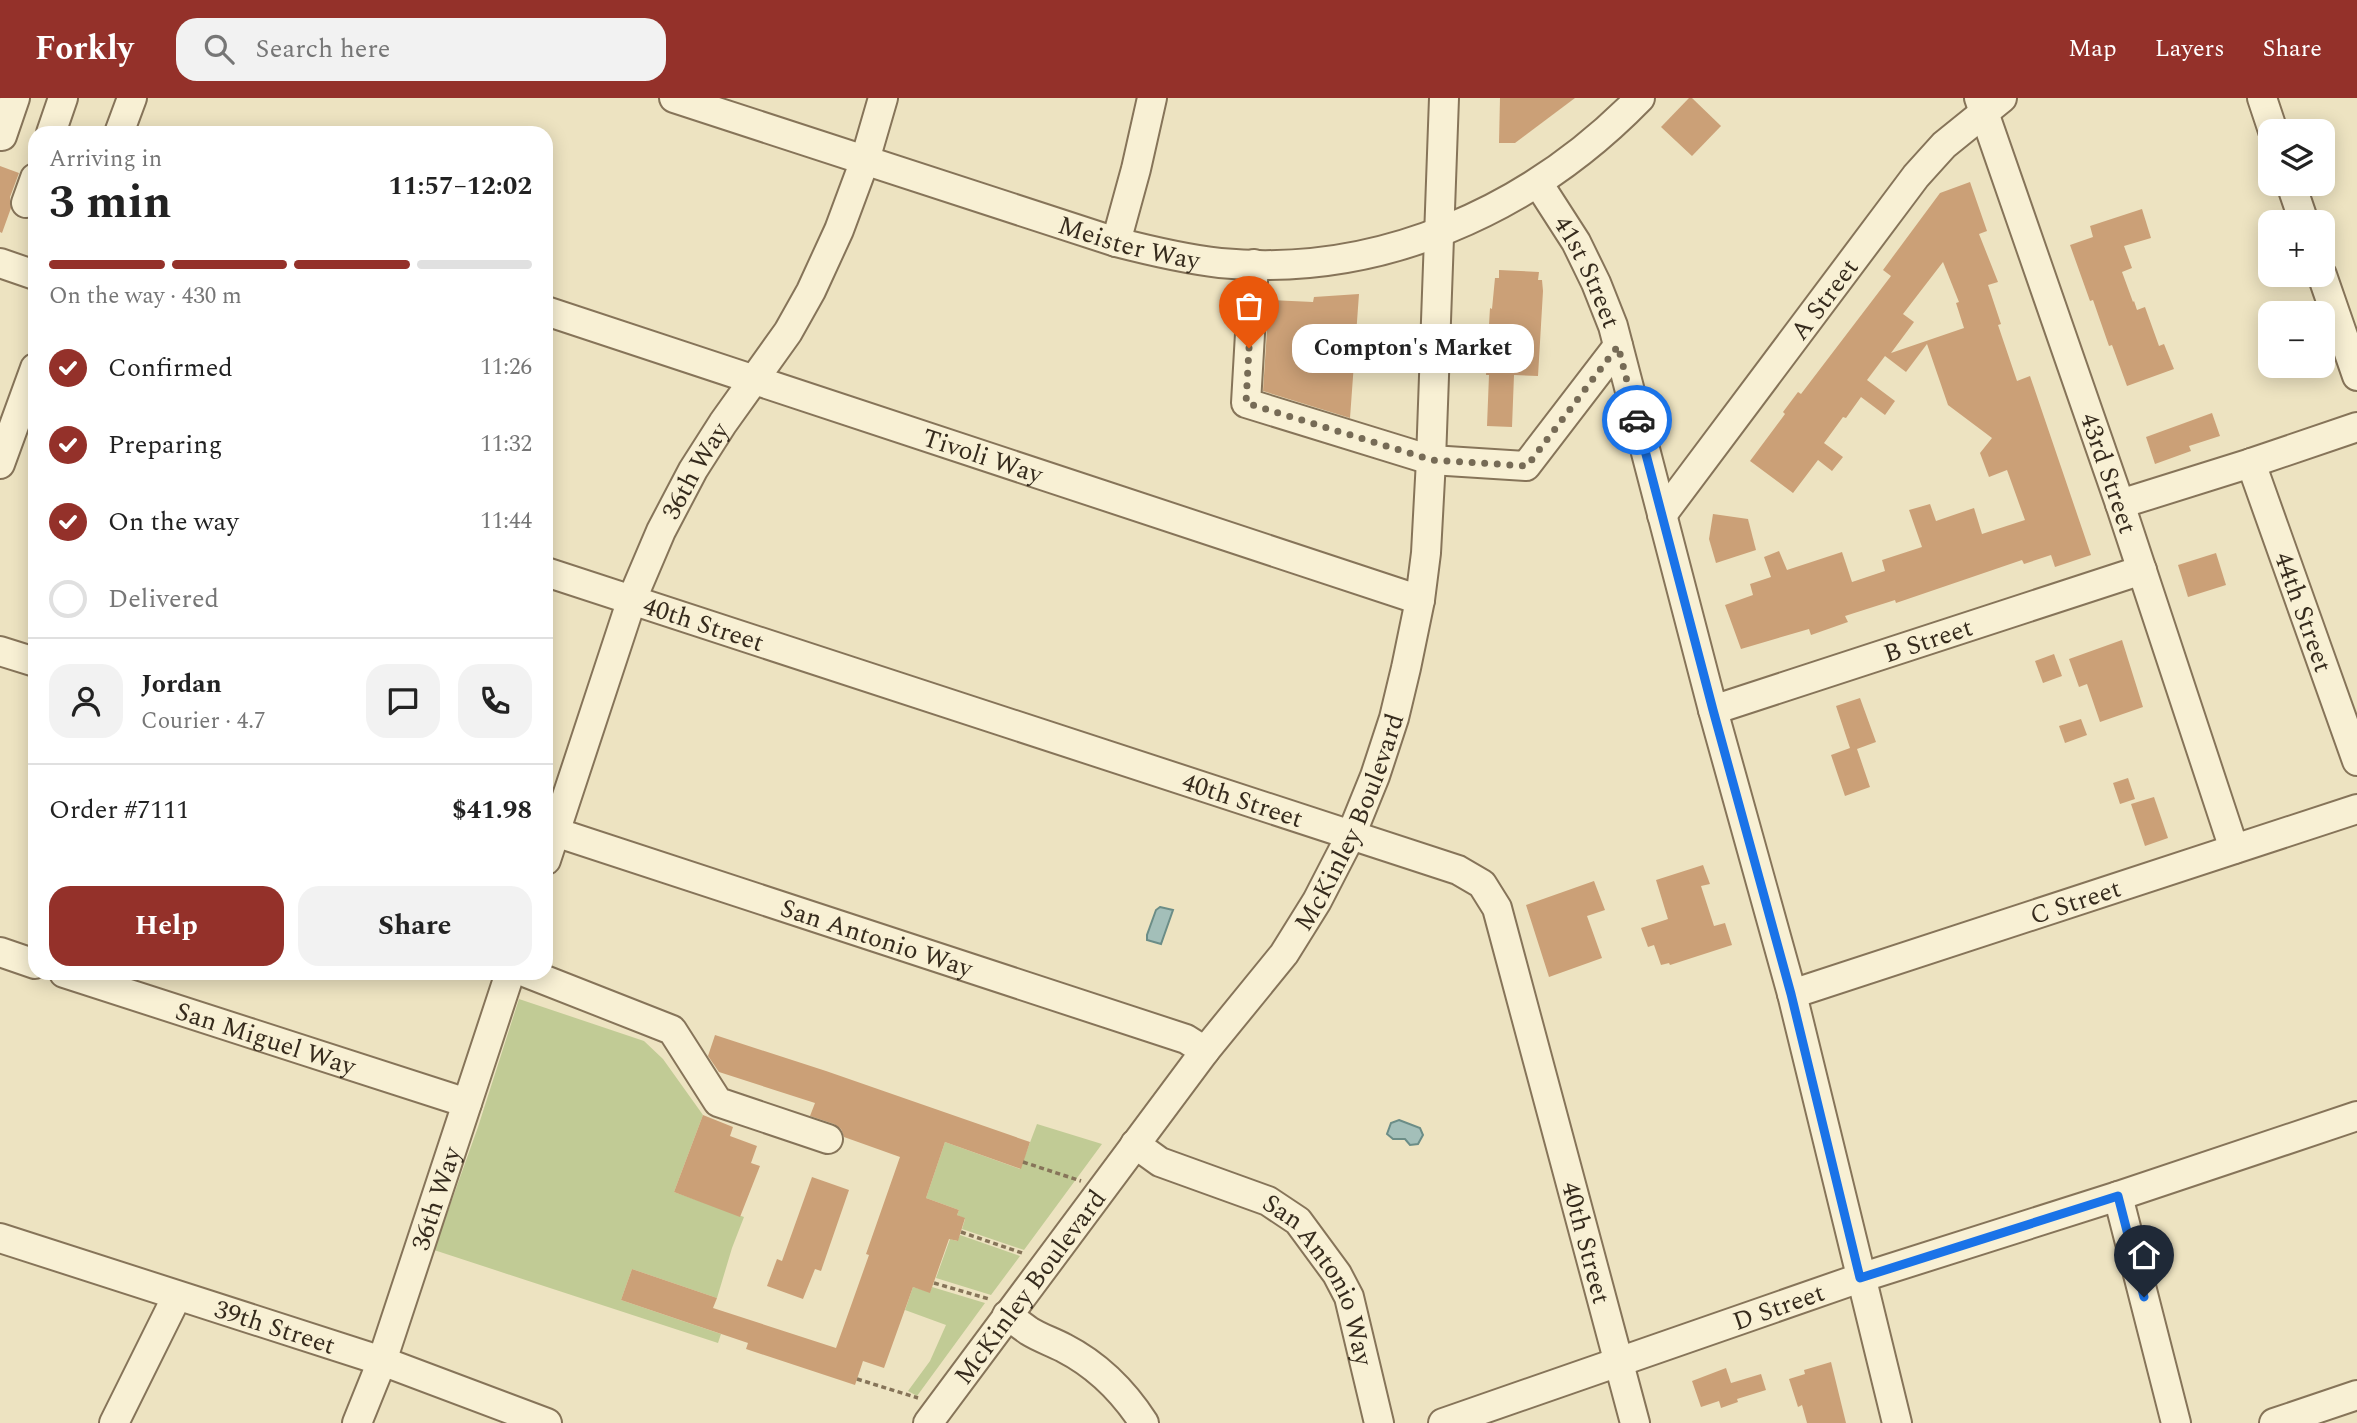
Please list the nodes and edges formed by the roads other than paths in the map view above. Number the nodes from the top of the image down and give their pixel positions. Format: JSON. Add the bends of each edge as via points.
{"nodes":[{"id":1,"x":15,"y":98,"type":"edge"},
{"id":2,"x":63,"y":98,"type":"edge"},
{"id":3,"x":132,"y":98,"type":"edge"},
{"id":4,"x":674,"y":98,"type":"edge"},
{"id":5,"x":883,"y":98,"type":"edge"},
{"id":6,"x":1152,"y":98,"type":"edge"},
{"id":7,"x":1444,"y":98,"type":"edge"},
{"id":8,"x":1640,"y":98,"type":"edge"},
{"id":9,"x":2262,"y":98,"type":"edge"},
{"id":10,"x":1988,"y":102,"type":"edge"},
{"id":11,"x":2269,"y":119,"type":"edge"},
{"id":12,"x":53,"y":126,"type":"edge"},
{"id":13,"x":122,"y":126,"type":"edge"},
{"id":14,"x":2,"y":136,"type":"dead end"},
{"id":15,"x":865,"y":160,"type":"junction"},
{"id":16,"x":1538,"y":184,"type":"junction"},
{"id":17,"x":1438,"y":233,"type":"junction"},
{"id":18,"x":1116,"y":242,"type":"junction"},
{"id":19,"x":0,"y":263,"type":"edge"},
{"id":20,"x":1254,"y":264,"type":"junction"},
{"id":21,"x":28,"y":273,"type":"edge"},
{"id":22,"x":2326,"y":287,"type":"edge"},
{"id":23,"x":553,"y":313,"type":"edge"},
{"id":24,"x":1618,"y":346,"type":"junction"},
{"id":25,"x":2357,"y":376,"type":"edge"},
{"id":26,"x":755,"y":381,"type":"junction"},
{"id":27,"x":28,"y":405,"type":"edge"},
{"id":28,"x":2357,"y":427,"type":"edge"},
{"id":29,"x":6,"y":428,"type":"edge"},
{"id":30,"x":1432,"y":460,"type":"junction"},
{"id":31,"x":2251,"y":463,"type":"junction"},
{"id":32,"x":0,"y":464,"type":"edge"},
{"id":33,"x":2120,"y":503,"type":"junction"},
{"id":34,"x":1662,"y":515,"type":"junction"},
{"id":35,"x":2142,"y":570,"type":"junction"},
{"id":36,"x":553,"y":574,"type":"edge"},
{"id":37,"x":632,"y":600,"type":"junction"},
{"id":38,"x":1420,"y":600,"type":"junction"},
{"id":39,"x":0,"y":651,"type":"edge"},
{"id":40,"x":28,"y":660,"type":"edge"},
{"id":41,"x":1713,"y":710,"type":"junction"},
{"id":42,"x":2357,"y":761,"type":"edge"},
{"id":43,"x":2357,"y":809,"type":"edge"},
{"id":44,"x":553,"y":824,"type":"edge"},
{"id":45,"x":553,"y":831,"type":"edge"},
{"id":46,"x":1351,"y":835,"type":"junction"},
{"id":47,"x":2234,"y":849,"type":"junction"},
{"id":48,"x":0,"y":952,"type":"edge"},
{"id":49,"x":28,"y":962,"type":"edge"},
{"id":50,"x":86,"y":980,"type":"edge"},
{"id":51,"x":508,"y":980,"type":"edge"},
{"id":52,"x":545,"y":980,"type":"edge"},
{"id":53,"x":1791,"y":994,"type":"junction"},
{"id":54,"x":1205,"y":1051,"type":"junction"},
{"id":55,"x":467,"y":1103,"type":"junction"},
{"id":56,"x":2357,"y":1116,"type":"edge"},
{"id":57,"x":828,"y":1139,"type":"dead end"},
{"id":58,"x":1135,"y":1144,"type":"junction"},
{"id":59,"x":2118,"y":1196,"type":"junction"},
{"id":60,"x":0,"y":1238,"type":"edge"},
{"id":61,"x":1860,"y":1278,"type":"junction"},
{"id":62,"x":177,"y":1296,"type":"junction"},
{"id":63,"x":1000,"y":1308,"type":"junction"},
{"id":64,"x":1618,"y":1361,"type":"junction"},
{"id":65,"x":382,"y":1362,"type":"junction"},
{"id":66,"x":2357,"y":1395,"type":"edge"},
{"id":67,"x":925,"y":1411,"type":"edge"},
{"id":68,"x":114,"y":1423,"type":"edge"},
{"id":69,"x":357,"y":1423,"type":"edge"},
{"id":70,"x":547,"y":1423,"type":"edge"},
{"id":71,"x":1144,"y":1423,"type":"edge"},
{"id":72,"x":1379,"y":1423,"type":"edge"},
{"id":73,"x":1443,"y":1423,"type":"edge"},
{"id":74,"x":1635,"y":1423,"type":"edge"},
{"id":75,"x":1897,"y":1423,"type":"edge"},
{"id":76,"x":2176,"y":1423,"type":"edge"},
{"id":77,"x":2274,"y":1423,"type":"edge"}],
"edges":[{"from":1,"to":14,"type":"street"},
{"from":2,"to":12,"type":"street"},
{"from":3,"to":13,"type":"street"},
{"from":4,"to":15,"type":"street","name":"Meister Way"},
{"from":5,"to":15,"type":"street","name":"36th Way"},
{"from":6,"to":18,"type":"street"},
{"from":7,"to":17,"type":"street","name":"McKinley Boulevard"},
{"from":8,"to":16,"type":"street","name":"Meister Way"},
{"from":9,"to":11,"type":"street"},
{"from":10,"to":33,"type":"street","name":"43rd Street"},
{"from":10,"to":34,"type":"street","name":"A Street","via":[[1916,176]]},
{"from":15,"to":18,"type":"street","name":"Meister Way"},
{"from":15,"to":26,"type":"street","name":"36th Way","via":[[811,291]]},
{"from":16,"to":17,"type":"street","name":"Meister Way"},
{"from":16,"to":24,"type":"street","name":"41st Street","via":[[1576,242]]},
{"from":17,"to":20,"type":"street","name":"Meister Way","via":[[1386,260]]},
{"from":17,"to":30,"type":"street","name":"McKinley Boulevard"},
{"from":18,"to":20,"type":"street","name":"Meister Way","via":[[1168,255]]},
{"from":19,"to":21,"type":"street"},
{"from":20,"to":30,"type":"street","via":[[1246,403]]},
{"from":22,"to":25,"type":"street"},
{"from":23,"to":26,"type":"street","name":"Tivoli Way"},
{"from":24,"to":30,"type":"street","via":[[1527,466]]},
{"from":24,"to":34,"type":"street","name":"41st Street"},
{"from":26,"to":37,"type":"street","name":"36th Way","via":[[694,470],[661,531]]},
{"from":26,"to":38,"type":"street","name":"Tivoli Way"},
{"from":27,"to":29,"type":"street"},
{"from":28,"to":31,"type":"street"},
{"from":29,"to":32,"type":"street"},
{"from":30,"to":38,"type":"street","name":"McKinley Boulevard"},
{"from":31,"to":33,"type":"street"},
{"from":31,"to":42,"type":"street","name":"44th Street"},
{"from":33,"to":35,"type":"street","name":"43rd Street"},
{"from":34,"to":41,"type":"street","name":"41st Street"},
{"from":35,"to":41,"type":"street","name":"B Street"},
{"from":35,"to":47,"type":"street","name":"43rd Street"},
{"from":36,"to":37,"type":"street","name":"40th Street"},
{"from":37,"to":44,"type":"street","name":"36th Way"},
{"from":37,"to":46,"type":"street","name":"40th Street"},
{"from":38,"to":46,"type":"street","name":"McKinley Boulevard","via":[[1394,718]]},
{"from":39,"to":40,"type":"street"},
{"from":41,"to":53,"type":"street","name":"41st Street"},
{"from":43,"to":47,"type":"street","name":"C Street"},
{"from":45,"to":54,"type":"street","name":"San Antonio Way","via":[[1186,1039]]},
{"from":46,"to":54,"type":"street","name":"McKinley Boulevard","via":[[1284,954]]},
{"from":46,"to":64,"type":"street","name":"40th Street","via":[[1458,870],[1491,895]]},
{"from":47,"to":53,"type":"street","name":"C Street"},
{"from":48,"to":49,"type":"street"},
{"from":50,"to":55,"type":"street","name":"San Miguel Way"},
{"from":51,"to":55,"type":"street","name":"36th Way"},
{"from":52,"to":57,"type":"street","via":[[672,1030],[718,1102]]},
{"from":53,"to":61,"type":"street","name":"41st Street"},
{"from":54,"to":58,"type":"street","name":"McKinley Boulevard"},
{"from":55,"to":65,"type":"street","name":"36th Way"},
{"from":56,"to":59,"type":"street","name":"D Street"},
{"from":58,"to":63,"type":"street","name":"McKinley Boulevard"},
{"from":58,"to":72,"type":"street","name":"San Antonio Way","via":[[1160,1162],[1268,1201],[1298,1220],[1349,1297]]},
{"from":59,"to":61,"type":"street","name":"D Street"},
{"from":59,"to":76,"type":"street"},
{"from":60,"to":62,"type":"street","name":"39th Street"},
{"from":61,"to":64,"type":"street","name":"D Street"},
{"from":61,"to":75,"type":"street","name":"41st Street"},
{"from":62,"to":65,"type":"street","name":"39th Street"},
{"from":62,"to":68,"type":"street"},
{"from":63,"to":67,"type":"street","name":"McKinley Boulevard"},
{"from":63,"to":71,"type":"street","via":[[1030,1332],[1090,1364],[1113,1383]]},
{"from":64,"to":73,"type":"street","name":"D Street"},
{"from":64,"to":74,"type":"street","name":"40th Street"},
{"from":65,"to":69,"type":"street","name":"36th Way"},
{"from":65,"to":70,"type":"street","name":"39th Street"},
{"from":66,"to":77,"type":"street"}]}
